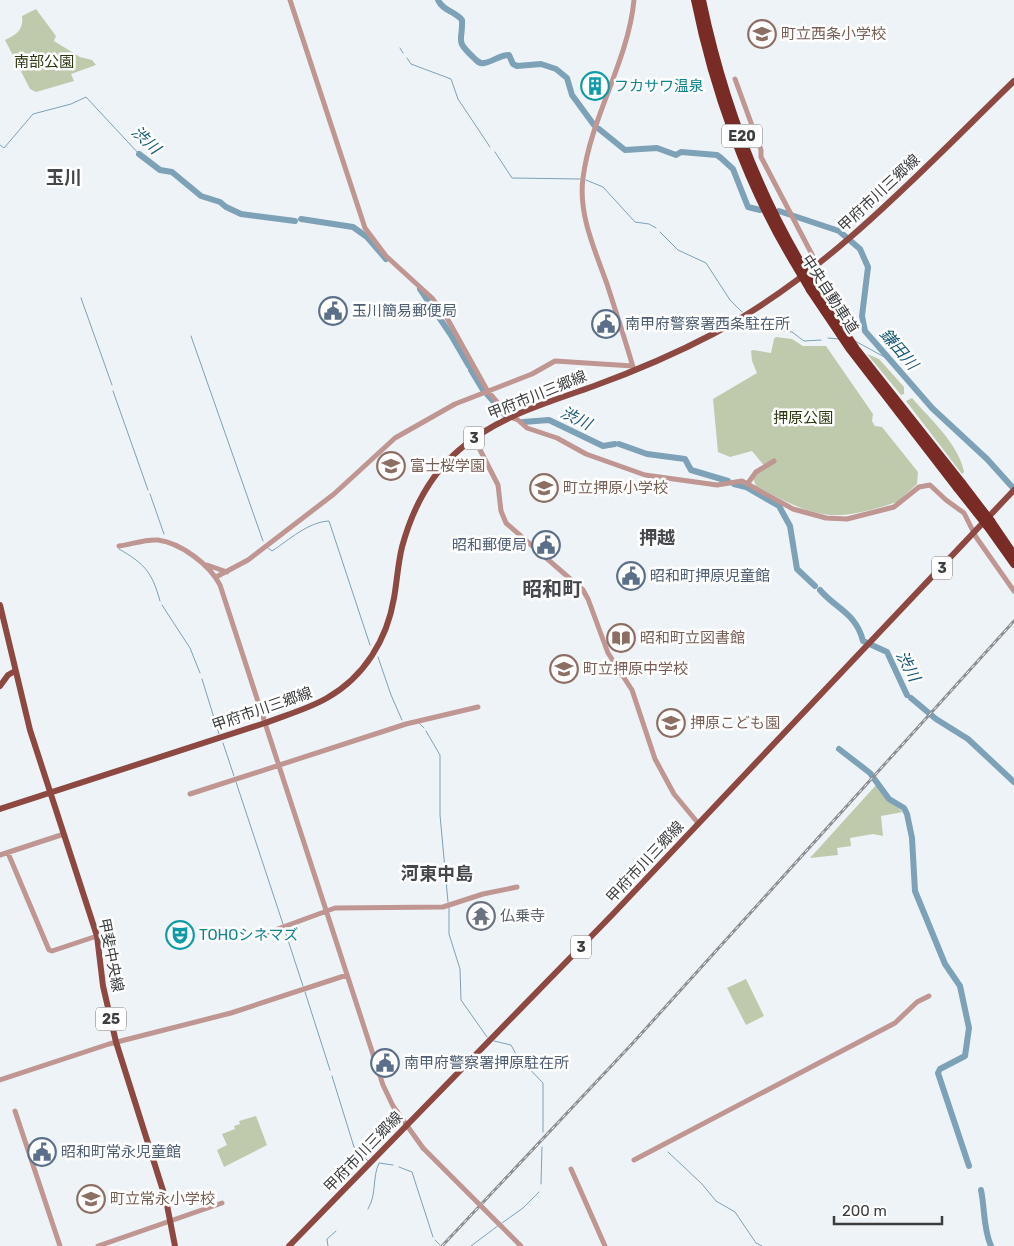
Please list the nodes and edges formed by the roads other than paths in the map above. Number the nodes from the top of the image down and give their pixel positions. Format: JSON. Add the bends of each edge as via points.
{"nodes":[{"id":1,"x":290,"y":0,"type":"edge"},
{"id":2,"x":634,"y":0,"type":"edge"},
{"id":3,"x":695,"y":0,"type":"edge"},
{"id":4,"x":702,"y":0,"type":"edge"},
{"id":5,"x":735,"y":79,"type":"dead end"},
{"id":6,"x":1014,"y":81,"type":"edge"},
{"id":7,"x":817,"y":264,"type":"junction"},
{"id":8,"x":814,"y":291,"type":"junction"},
{"id":9,"x":633,"y":368,"type":"junction"},
{"id":10,"x":487,"y":390,"type":"junction"},
{"id":11,"x":510,"y":417,"type":"junction"},
{"id":12,"x":474,"y":438,"type":"junction"},
{"id":13,"x":774,"y":461,"type":"dead end"},
{"id":14,"x":748,"y":484,"type":"junction"},
{"id":15,"x":1013,"y":492,"type":"edge"},
{"id":16,"x":989,"y":524,"type":"junction"},
{"id":17,"x":975,"y":532,"type":"junction"},
{"id":18,"x":119,"y":546,"type":"dead end"},
{"id":19,"x":1014,"y":555,"type":"edge"},
{"id":20,"x":205,"y":564,"type":"junction"},
{"id":21,"x":1014,"y":564,"type":"edge"},
{"id":22,"x":226,"y":572,"type":"junction"},
{"id":23,"x":216,"y":578,"type":"junction"},
{"id":24,"x":1014,"y":591,"type":"edge"},
{"id":25,"x":0,"y":605,"type":"edge"},
{"id":26,"x":16,"y":670,"type":"junction"},
{"id":27,"x":0,"y":686,"type":"edge"},
{"id":28,"x":478,"y":707,"type":"dead end"},
{"id":29,"x":265,"y":722,"type":"junction"},
{"id":30,"x":278,"y":765,"type":"junction"},
{"id":31,"x":51,"y":792,"type":"junction"},
{"id":32,"x":190,"y":794,"type":"dead end"},
{"id":33,"x":0,"y":809,"type":"edge"},
{"id":34,"x":698,"y":824,"type":"junction"},
{"id":35,"x":64,"y":834,"type":"junction"},
{"id":36,"x":8,"y":852,"type":"junction"},
{"id":37,"x":0,"y":855,"type":"edge"},
{"id":38,"x":517,"y":888,"type":"dead end"},
{"id":39,"x":326,"y":910,"type":"junction"},
{"id":40,"x":236,"y":934,"type":"dead end"},
{"id":41,"x":97,"y":936,"type":"junction"},
{"id":42,"x":347,"y":975,"type":"junction"},
{"id":43,"x":929,"y":996,"type":"dead end"},
{"id":44,"x":116,"y":1042,"type":"junction"},
{"id":45,"x":0,"y":1080,"type":"edge"},
{"id":46,"x":15,"y":1112,"type":"dead end"},
{"id":47,"x":406,"y":1125,"type":"junction"},
{"id":48,"x":634,"y":1160,"type":"dead end"},
{"id":49,"x":570,"y":1169,"type":"dead end"},
{"id":50,"x":222,"y":1203,"type":"dead end"},
{"id":51,"x":171,"y":1222,"type":"junction"},
{"id":52,"x":60,"y":1246,"type":"edge"},
{"id":53,"x":98,"y":1246,"type":"edge"},
{"id":54,"x":175,"y":1246,"type":"edge"},
{"id":55,"x":289,"y":1246,"type":"edge"},
{"id":56,"x":521,"y":1246,"type":"edge"},
{"id":57,"x":605,"y":1246,"type":"edge"}],
"edges":[{"from":1,"to":10,"type":"street","via":[[365,228],[386,256],[439,308]]},
{"from":2,"to":9,"type":"street","via":[[627,43],[600,111],[586,165],[582,196],[587,225]]},
{"from":3,"to":8,"type":"highway","name":"中央自動車道","number":"E20","bridge":true,"via":[[740,151],[766,210],[793,261]]},
{"from":4,"to":8,"type":"highway","name":"中央自動車道","number":"E20","bridge":true,"via":[[724,83],[747,149]]},
{"from":5,"to":7,"type":"street","via":[[761,157]]},
{"from":6,"to":7,"type":"main road","name":"甲府市川三郷線","number":"3","via":[[874,216]]},
{"from":7,"to":9,"type":"main road","name":"甲府市川三郷線","number":"3","via":[[715,332]]},
{"from":8,"to":16,"type":"highway","name":"中央自動車道","number":"E20","bridge":true,"via":[[855,352]]},
{"from":9,"to":10,"type":"street","via":[[560,360]]},
{"from":9,"to":11,"type":"main road","name":"甲府市川三郷線","number":"3"},
{"from":10,"to":11,"type":"street"},
{"from":10,"to":22,"type":"street","via":[[395,438],[334,494],[248,560]]},
{"from":11,"to":12,"type":"main road","name":"甲府市川三郷線","number":"3"},
{"from":11,"to":14,"type":"street","via":[[586,454],[645,476],[717,485]]},
{"from":12,"to":29,"type":"main road","name":"甲府市川三郷線","number":"3","via":[[445,464],[417,506],[401,550],[388,624],[363,668],[326,699]]},
{"from":12,"to":34,"type":"street","via":[[498,485],[506,524],[575,583],[588,600],[608,653],[632,690],[654,759],[674,794]]},
{"from":13,"to":14,"type":"street","via":[[756,472]]},
{"from":14,"to":17,"type":"street","via":[[798,512],[838,519],[855,518],[894,507],[919,487],[930,485],[964,512]]},
{"from":15,"to":17,"type":"main road","name":"甲府市川三郷線","number":"3"},
{"from":16,"to":19,"type":"highway","name":"中央自動車道","number":"E20"},
{"from":16,"to":21,"type":"highway","name":"中央自動車道","number":"E20"},
{"from":17,"to":24,"type":"street"},
{"from":17,"to":34,"type":"main road","name":"甲府市川三郷線","number":"3"},
{"from":18,"to":20,"type":"street","via":[[158,540]]},
{"from":20,"to":22,"type":"street"},
{"from":20,"to":23,"type":"street"},
{"from":22,"to":23,"type":"street"},
{"from":23,"to":29,"type":"street"},
{"from":25,"to":26,"type":"main road","name":"甲斐中央線","number":"25"},
{"from":26,"to":27,"type":"main road"},
{"from":26,"to":31,"type":"main road","name":"甲斐中央線","number":"25","via":[[30,730]]},
{"from":28,"to":30,"type":"street","via":[[406,724]]},
{"from":29,"to":30,"type":"street"},
{"from":29,"to":31,"type":"main road","name":"甲府市川三郷線","number":"3"},
{"from":30,"to":32,"type":"street"},
{"from":30,"to":39,"type":"street"},
{"from":31,"to":33,"type":"main road","name":"甲府市川三郷線","number":"3"},
{"from":31,"to":35,"type":"main road","name":"甲斐中央線","number":"25"},
{"from":34,"to":47,"type":"main road","name":"甲府市川三郷線","number":"3"},
{"from":35,"to":36,"type":"street"},
{"from":35,"to":41,"type":"main road","name":"甲斐中央線","number":"25"},
{"from":36,"to":37,"type":"street"},
{"from":36,"to":41,"type":"street","via":[[49,950]]},
{"from":38,"to":39,"type":"street","via":[[483,894],[443,907],[341,907]]},
{"from":39,"to":40,"type":"street","via":[[264,934]]},
{"from":39,"to":42,"type":"street"},
{"from":41,"to":44,"type":"main road","name":"甲斐中央線","number":"25","via":[[103,986]]},
{"from":42,"to":44,"type":"street","via":[[231,1013]]},
{"from":42,"to":47,"type":"street","via":[[383,1085]]},
{"from":43,"to":48,"type":"street","via":[[917,1002],[894,1023]]},
{"from":44,"to":45,"type":"street"},
{"from":44,"to":51,"type":"main road","name":"甲斐中央線","number":"25"},
{"from":46,"to":52,"type":"street"},
{"from":47,"to":55,"type":"main road","name":"甲府市川三郷線","number":"3"},
{"from":47,"to":56,"type":"street","bridge":true,"via":[[423,1148]]},
{"from":49,"to":57,"type":"street"},
{"from":50,"to":51,"type":"street"},
{"from":51,"to":53,"type":"street"},
{"from":51,"to":54,"type":"main road","name":"甲斐中央線","number":"25"}]}
